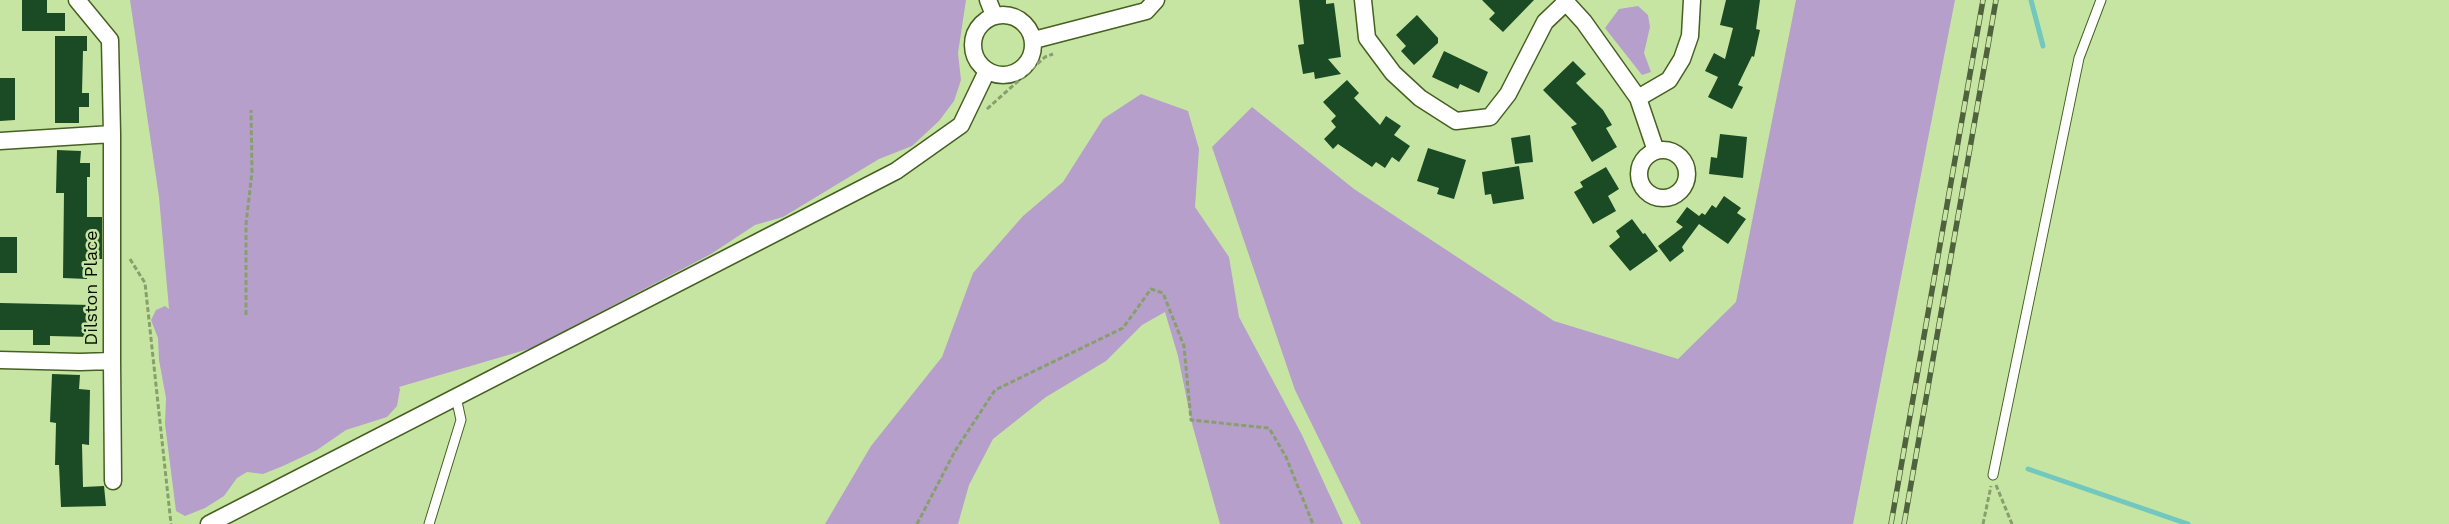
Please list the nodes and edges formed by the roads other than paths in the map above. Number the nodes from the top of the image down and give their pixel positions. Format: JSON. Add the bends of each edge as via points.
{"nodes":[{"id":1,"x":77,"y":0,"type":"edge"},
{"id":2,"x":988,"y":0,"type":"edge"},
{"id":3,"x":1156,"y":0,"type":"edge"},
{"id":4,"x":1363,"y":0,"type":"edge"},
{"id":5,"x":1692,"y":0,"type":"edge"},
{"id":6,"x":2101,"y":0,"type":"edge"},
{"id":7,"x":1565,"y":1,"type":"edge"},
{"id":8,"x":994,"y":16,"type":"junction"},
{"id":9,"x":1034,"y":40,"type":"junction"},
{"id":10,"x":987,"y":71,"type":"junction"},
{"id":11,"x":1638,"y":98,"type":"junction"},
{"id":12,"x":112,"y":134,"type":"junction"},
{"id":13,"x":0,"y":141,"type":"edge"},
{"id":14,"x":1656,"y":151,"type":"dead end"},
{"id":15,"x":0,"y":360,"type":"edge"},
{"id":16,"x":112,"y":361,"type":"junction"},
{"id":17,"x":456,"y":397,"type":"junction"},
{"id":18,"x":1993,"y":475,"type":"road end"},
{"id":19,"x":113,"y":481,"type":"dead end"},
{"id":20,"x":209,"y":524,"type":"edge"},
{"id":21,"x":429,"y":524,"type":"edge"}],
"edges":[{"from":1,"to":12,"type":"street","name":"Dilston Place","via":[[110,40]]},
{"from":2,"to":8,"type":"street"},
{"from":3,"to":9,"type":"street","via":[[1146,11]]},
{"from":4,"to":7,"type":"street","via":[[1367,38],[1393,73],[1420,98],[1456,121],[1490,117],[1508,94],[1545,22]]},
{"from":5,"to":11,"type":"street","via":[[1690,36],[1682,59],[1668,80]]},
{"from":6,"to":18,"type":"lane","via":[[2079,58]]},
{"from":7,"to":11,"type":"street","via":[[1584,22]]},
{"from":8,"to":9,"type":"street","via":[[1010,14],[1021,20]]},
{"from":8,"to":10,"type":"street","via":[[977,29],[972,44],[977,59]]},
{"from":9,"to":10,"type":"street","via":[[1030,60],[1025,66],[1010,75]]},
{"from":10,"to":17,"type":"street","via":[[961,125],[896,171]]},
{"from":11,"to":14,"type":"street"},
{"from":12,"to":13,"type":"street"},
{"from":12,"to":16,"type":"street","name":"Dilston Place"},
{"from":15,"to":16,"type":"street","name":"Dilston Place"},
{"from":16,"to":19,"type":"street"},
{"from":17,"to":20,"type":"street"},
{"from":17,"to":21,"type":"lane","via":[[461,420]]}]}
